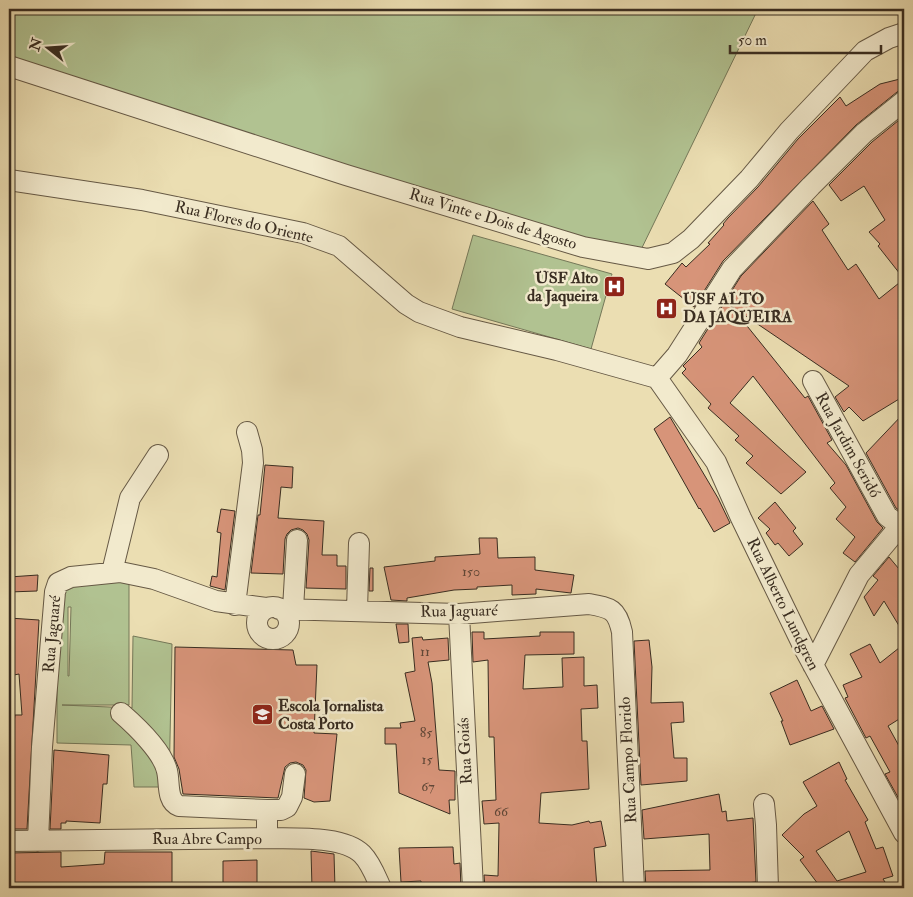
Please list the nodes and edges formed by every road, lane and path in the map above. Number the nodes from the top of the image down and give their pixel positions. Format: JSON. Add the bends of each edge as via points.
{"nodes":[{"id":1,"x":904,"y":33,"type":"edge"},
{"id":2,"x":9,"y":66,"type":"edge"},
{"id":3,"x":904,"y":101,"type":"edge"},
{"id":4,"x":9,"y":180,"type":"edge"},
{"id":5,"x":657,"y":378,"type":"junction"},
{"id":6,"x":813,"y":381,"type":"dead end"},
{"id":7,"x":247,"y":432,"type":"dead end"},
{"id":8,"x":158,"y":455,"type":"dead end"},
{"id":9,"x":902,"y":528,"type":"edge"},
{"id":10,"x":297,"y":540,"type":"dead end"},
{"id":11,"x":359,"y":544,"type":"dead end"},
{"id":12,"x":112,"y":572,"type":"junction"},
{"id":13,"x":235,"y":604,"type":"junction"},
{"id":14,"x":279,"y":609,"type":"junction"},
{"id":15,"x":357,"y":610,"type":"junction"},
{"id":16,"x":459,"y":614,"type":"junction"},
{"id":17,"x":622,"y":632,"type":"joint"},
{"id":18,"x":813,"y":665,"type":"junction"},
{"id":19,"x":121,"y":713,"type":"dead end"},
{"id":20,"x":295,"y":774,"type":"dead end"},
{"id":21,"x":764,"y":804,"type":"dead end"},
{"id":22,"x":267,"y":810,"type":"junction"},
{"id":23,"x":904,"y":833,"type":"edge"},
{"id":24,"x":268,"y":838,"type":"junction"},
{"id":25,"x":38,"y":840,"type":"junction"},
{"id":26,"x":9,"y":841,"type":"edge"},
{"id":27,"x":381,"y":888,"type":"edge"},
{"id":28,"x":473,"y":888,"type":"edge"},
{"id":29,"x":634,"y":888,"type":"edge"},
{"id":30,"x":768,"y":888,"type":"edge"}],
"edges":[{"from":1,"to":2,"type":"street","name":"Rua Vinte e Dois de Agosto","via":[[865,50],[691,239],[673,253],[648,259],[583,247]]},
{"from":3,"to":5,"type":"street","via":[[864,134],[732,269],[677,355]]},
{"from":4,"to":5,"type":"street","name":"Rua Flores do Oriente","via":[[142,200],[302,233],[339,246],[419,312],[460,326]]},
{"from":5,"to":18,"type":"street","name":"Rua Alberto Lundgren","via":[[716,462]]},
{"from":6,"to":9,"type":"street","name":"Rua Jardim Seridó","via":[[887,516]]},
{"from":7,"to":13,"type":"street","via":[[254,463]]},
{"from":8,"to":12,"type":"street","via":[[130,498]]},
{"from":9,"to":18,"type":"street","via":[[859,575]]},
{"from":10,"to":14,"type":"street"},
{"from":11,"to":15,"type":"street"},
{"from":12,"to":13,"type":"street","name":"Rua Jaguaré","via":[[154,579],[216,601]]},
{"from":12,"to":25,"type":"street","name":"Rua Jaguaré","via":[[71,577],[58,583],[55,592]]},
{"from":13,"to":14,"type":"street","name":"Rua Jaguaré"},
{"from":14,"to":15,"type":"street","name":"Rua Jaguaré"},
{"from":15,"to":16,"type":"street","name":"Rua Jaguaré"},
{"from":16,"to":17,"type":"street","name":"Rua Jaguaré","via":[[589,604],[614,611],[619,617]]},
{"from":16,"to":28,"type":"street","name":"Rua Goiás"},
{"from":17,"to":29,"type":"street","name":"Rua Campo Florido"},
{"from":18,"to":23,"type":"street","name":"Rua Alberto Lundgren"},
{"from":19,"to":22,"type":"street","via":[[164,762],[171,797],[176,805]]},
{"from":20,"to":22,"type":"street","via":[[287,807]]},
{"from":21,"to":30,"type":"street"},
{"from":22,"to":24,"type":"street"},
{"from":24,"to":25,"type":"street","name":"Rua Abre Campo"},
{"from":24,"to":27,"type":"street","name":"Rua Abre Campo","via":[[337,842],[351,847],[362,853]]},
{"from":25,"to":26,"type":"street","name":"Rua Abre Campo"}]}
